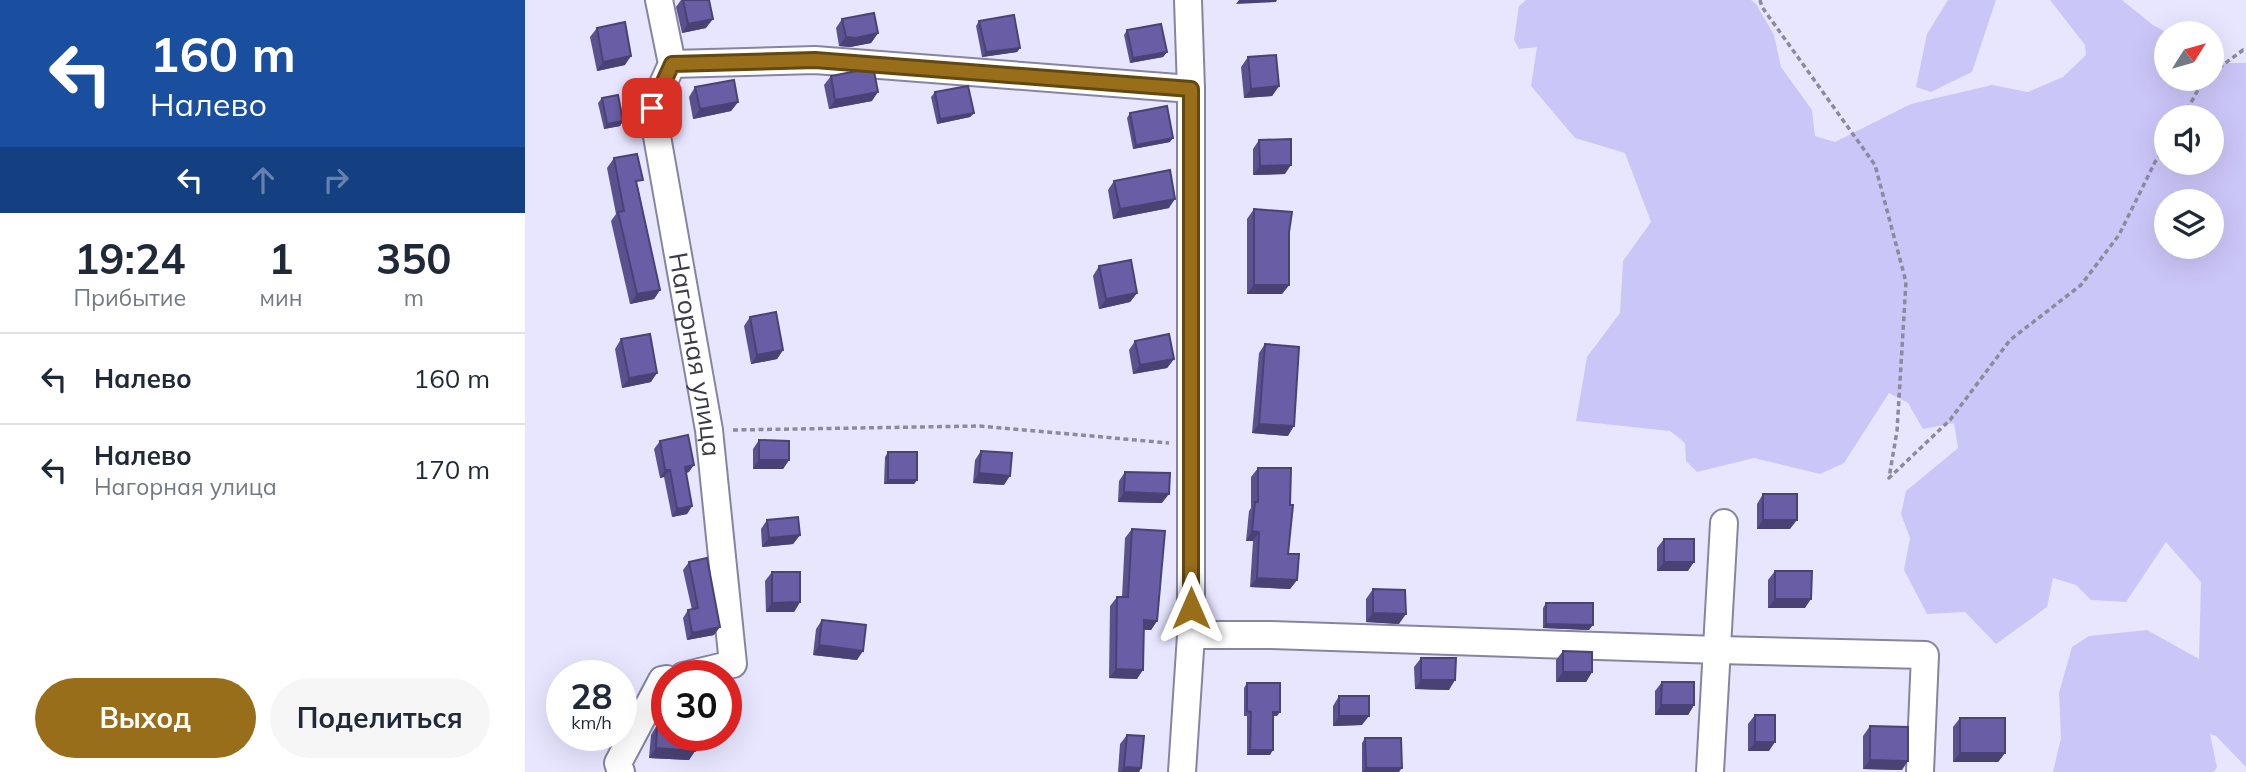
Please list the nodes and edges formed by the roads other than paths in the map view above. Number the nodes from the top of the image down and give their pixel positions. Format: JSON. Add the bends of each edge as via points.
{"nodes":[{"id":1,"x":659,"y":0,"type":"edge"},
{"id":2,"x":1188,"y":0,"type":"edge"},
{"id":3,"x":672,"y":64,"type":"junction"},
{"id":4,"x":1191,"y":89,"type":"junction"},
{"id":5,"x":1724,"y":523,"type":"dead end"},
{"id":6,"x":1191,"y":635,"type":"junction"},
{"id":7,"x":1718,"y":650,"type":"junction"},
{"id":8,"x":733,"y":660,"type":"edge"},
{"id":9,"x":651,"y":701,"type":"edge"},
{"id":10,"x":621,"y":772,"type":"edge"},
{"id":11,"x":1182,"y":772,"type":"edge"},
{"id":12,"x":1710,"y":772,"type":"edge"},
{"id":13,"x":1920,"y":772,"type":"edge"}],
"edges":[{"from":1,"to":3,"type":"street"},
{"from":2,"to":4,"type":"street"},
{"from":3,"to":4,"type":"street","via":[[815,60]]},
{"from":3,"to":8,"type":"street","name":"Нагорная улица","via":[[652,108],[709,430]]},
{"from":4,"to":6,"type":"street"},
{"from":5,"to":7,"type":"street"},
{"from":6,"to":7,"type":"street"},
{"from":6,"to":11,"type":"street"},
{"from":7,"to":12,"type":"street"},
{"from":7,"to":13,"type":"street","via":[[1925,655]]},
{"from":9,"to":10,"type":"street","via":[[618,763]]}]}
